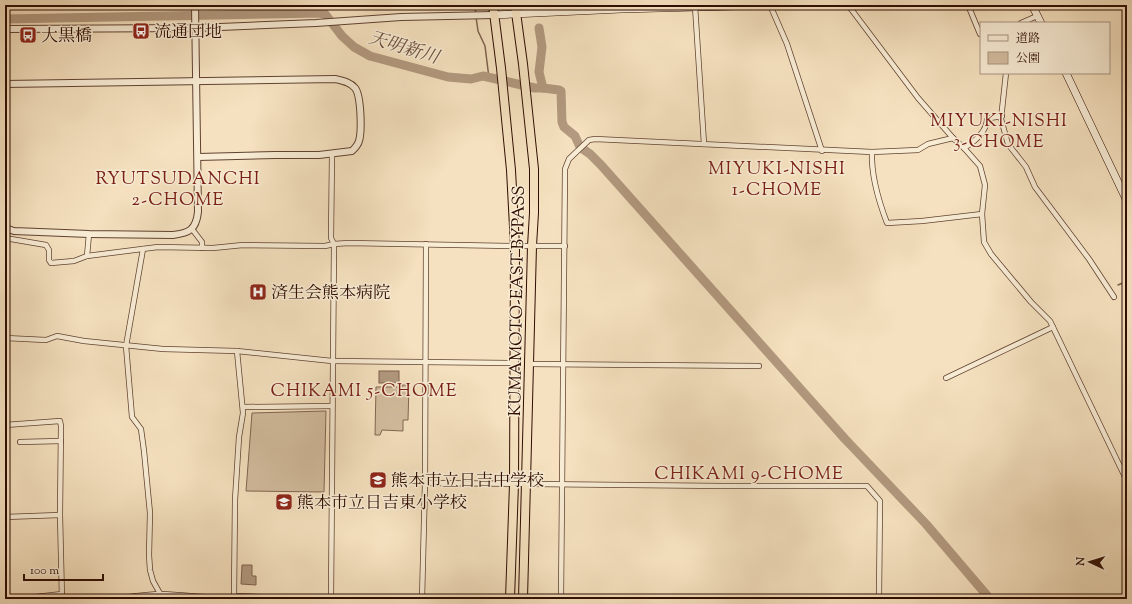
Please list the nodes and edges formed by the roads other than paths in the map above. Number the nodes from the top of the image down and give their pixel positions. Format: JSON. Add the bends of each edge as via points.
{"nodes":[{"id":1,"x":62,"y":5,"type":"edge"},
{"id":2,"x":426,"y":5,"type":"edge"},
{"id":3,"x":436,"y":5,"type":"edge"},
{"id":4,"x":444,"y":5,"type":"edge"},
{"id":5,"x":493,"y":5,"type":"edge"},
{"id":6,"x":753,"y":5,"type":"edge"},
{"id":7,"x":770,"y":5,"type":"edge"},
{"id":8,"x":777,"y":5,"type":"edge"},
{"id":9,"x":848,"y":5,"type":"edge"},
{"id":10,"x":968,"y":5,"type":"edge"},
{"id":11,"x":1032,"y":5,"type":"edge"},
{"id":12,"x":5,"y":6,"type":"edge"},
{"id":13,"x":196,"y":6,"type":"edge"},
{"id":14,"x":655,"y":6,"type":"edge"},
{"id":15,"x":695,"y":6,"type":"edge"},
{"id":16,"x":515,"y":9,"type":"edge"},
{"id":17,"x":494,"y":15,"type":"junction"},
{"id":18,"x":1039,"y":20,"type":"edge"},
{"id":19,"x":1027,"y":22,"type":"edge"},
{"id":20,"x":196,"y":28,"type":"junction"},
{"id":21,"x":5,"y":29,"type":"edge"},
{"id":22,"x":980,"y":34,"type":"edge"},
{"id":23,"x":1006,"y":74,"type":"edge"},
{"id":24,"x":1066,"y":74,"type":"edge"},
{"id":25,"x":196,"y":82,"type":"junction"},
{"id":26,"x":5,"y":84,"type":"edge"},
{"id":27,"x":1002,"y":116,"type":"junction"},
{"id":28,"x":953,"y":138,"type":"junction"},
{"id":29,"x":704,"y":144,"type":"junction"},
{"id":30,"x":964,"y":148,"type":"junction"},
{"id":31,"x":822,"y":150,"type":"junction"},
{"id":32,"x":872,"y":152,"type":"junction"},
{"id":33,"x":332,"y":154,"type":"junction"},
{"id":34,"x":198,"y":157,"type":"junction"},
{"id":35,"x":1127,"y":201,"type":"edge"},
{"id":36,"x":982,"y":214,"type":"junction"},
{"id":37,"x":5,"y":228,"type":"edge"},
{"id":38,"x":192,"y":229,"type":"junction"},
{"id":39,"x":89,"y":234,"type":"junction"},
{"id":40,"x":5,"y":238,"type":"edge"},
{"id":41,"x":334,"y":244,"type":"junction"},
{"id":42,"x":426,"y":244,"type":"junction"},
{"id":43,"x":515,"y":246,"type":"junction"},
{"id":44,"x":532,"y":246,"type":"junction"},
{"id":45,"x":565,"y":246,"type":"junction"},
{"id":46,"x":202,"y":248,"type":"junction"},
{"id":47,"x":143,"y":249,"type":"junction"},
{"id":48,"x":87,"y":256,"type":"junction"},
{"id":49,"x":1114,"y":297,"type":"dead end"},
{"id":50,"x":1053,"y":327,"type":"junction"},
{"id":51,"x":5,"y":338,"type":"edge"},
{"id":52,"x":126,"y":346,"type":"junction"},
{"id":53,"x":237,"y":351,"type":"junction"},
{"id":54,"x":332,"y":361,"type":"junction"},
{"id":55,"x":426,"y":362,"type":"junction"},
{"id":56,"x":515,"y":363,"type":"junction"},
{"id":57,"x":530,"y":364,"type":"junction"},
{"id":58,"x":563,"y":364,"type":"junction"},
{"id":59,"x":759,"y":366,"type":"dead end"},
{"id":60,"x":946,"y":378,"type":"dead end"},
{"id":61,"x":332,"y":406,"type":"junction"},
{"id":62,"x":243,"y":407,"type":"junction"},
{"id":63,"x":5,"y":425,"type":"edge"},
{"id":64,"x":61,"y":441,"type":"junction"},
{"id":65,"x":20,"y":442,"type":"dead end"},
{"id":66,"x":1127,"y":481,"type":"edge"},
{"id":67,"x":425,"y":483,"type":"junction"},
{"id":68,"x":514,"y":484,"type":"junction"},
{"id":69,"x":527,"y":484,"type":"junction"},
{"id":70,"x":562,"y":485,"type":"junction"},
{"id":71,"x":60,"y":515,"type":"junction"},
{"id":72,"x":5,"y":517,"type":"edge"},
{"id":73,"x":160,"y":594,"type":"junction"},
{"id":74,"x":62,"y":596,"type":"edge"},
{"id":75,"x":234,"y":596,"type":"junction"},
{"id":76,"x":17,"y":599,"type":"edge"},
{"id":77,"x":115,"y":599,"type":"edge"},
{"id":78,"x":163,"y":599,"type":"edge"},
{"id":79,"x":327,"y":599,"type":"edge"},
{"id":80,"x":331,"y":599,"type":"edge"},
{"id":81,"x":422,"y":599,"type":"edge"},
{"id":82,"x":510,"y":599,"type":"edge"},
{"id":83,"x":523,"y":599,"type":"edge"},
{"id":84,"x":561,"y":599,"type":"edge"},
{"id":85,"x":879,"y":599,"type":"edge"}],
"edges":[{"from":1,"to":12,"type":"street"},
{"from":2,"to":3,"type":"street"},
{"from":3,"to":4,"type":"street"},
{"from":5,"to":17,"type":"highway","name":"KUMAMOTO-EAST BYPASS"},
{"from":6,"to":7,"type":"main road"},
{"from":6,"to":15,"type":"main road"},
{"from":7,"to":8,"type":"main road"},
{"from":7,"to":31,"type":"street","via":[[787,44]]},
{"from":9,"to":28,"type":"street","via":[[918,98]]},
{"from":10,"to":22,"type":"street"},
{"from":11,"to":18,"type":"main road"},
{"from":13,"to":20,"type":"street"},
{"from":14,"to":15,"type":"main road"},
{"from":14,"to":16,"type":"main road"},
{"from":15,"to":29,"type":"street"},
{"from":16,"to":17,"type":"main road"},
{"from":16,"to":44,"type":"highway","name":"KUMAMOTO-EAST BYPASS","via":[[534,169]]},
{"from":17,"to":20,"type":"street"},
{"from":17,"to":43,"type":"highway","name":"KUMAMOTO-EAST BYPASS","via":[[511,170]]},
{"from":18,"to":19,"type":"street"},
{"from":20,"to":21,"type":"street"},
{"from":20,"to":25,"type":"street"},
{"from":23,"to":27,"type":"street"},
{"from":24,"to":35,"type":"main road"},
{"from":25,"to":26,"type":"street"},
{"from":25,"to":33,"type":"street","via":[[336,79],[346,81],[356,89],[361,133],[352,151]]},
{"from":25,"to":34,"type":"street"},
{"from":27,"to":30,"type":"street","via":[[987,120],[987,126]]},
{"from":27,"to":49,"type":"street","via":[[1008,144],[1026,167],[1035,187],[1090,259]]},
{"from":28,"to":30,"type":"street"},
{"from":28,"to":32,"type":"street","via":[[928,144],[918,150]]},
{"from":29,"to":31,"type":"street"},
{"from":29,"to":45,"type":"street","via":[[589,140],[569,159],[565,169]]},
{"from":30,"to":36,"type":"street","via":[[980,166],[984,179]]},
{"from":31,"to":32,"type":"street"},
{"from":32,"to":36,"type":"street","via":[[875,182],[886,223]]},
{"from":33,"to":34,"type":"street"},
{"from":33,"to":41,"type":"street","via":[[331,238]]},
{"from":34,"to":38,"type":"street","via":[[198,212],[196,224]]},
{"from":36,"to":50,"type":"street","via":[[984,242],[991,254]]},
{"from":37,"to":39,"type":"street","via":[[14,231]]},
{"from":38,"to":39,"type":"street","via":[[185,234],[173,235]]},
{"from":38,"to":46,"type":"street","via":[[202,242]]},
{"from":39,"to":48,"type":"street"},
{"from":40,"to":48,"type":"street","via":[[46,246],[51,263],[74,261]]},
{"from":41,"to":42,"type":"street"},
{"from":41,"to":46,"type":"street","via":[[243,244]]},
{"from":41,"to":54,"type":"street"},
{"from":42,"to":43,"type":"street"},
{"from":42,"to":55,"type":"street"},
{"from":43,"to":44,"type":"street"},
{"from":43,"to":56,"type":"highway","name":"KUMAMOTO-EAST BYPASS"},
{"from":44,"to":45,"type":"street"},
{"from":44,"to":57,"type":"highway","name":"KUMAMOTO-EAST BYPASS"},
{"from":45,"to":58,"type":"street"},
{"from":46,"to":47,"type":"street"},
{"from":47,"to":48,"type":"street"},
{"from":47,"to":52,"type":"street"},
{"from":50,"to":60,"type":"street"},
{"from":50,"to":66,"type":"street"},
{"from":51,"to":52,"type":"street","via":[[46,340],[57,336]]},
{"from":52,"to":53,"type":"street"},
{"from":52,"to":73,"type":"street","via":[[132,417],[141,429],[144,451],[150,513],[150,570]]},
{"from":53,"to":54,"type":"street"},
{"from":53,"to":62,"type":"street"},
{"from":54,"to":55,"type":"street"},
{"from":54,"to":61,"type":"street"},
{"from":55,"to":56,"type":"street"},
{"from":55,"to":67,"type":"street"},
{"from":56,"to":68,"type":"highway","name":"KUMAMOTO-EAST BYPASS"},
{"from":57,"to":58,"type":"street"},
{"from":57,"to":69,"type":"highway","name":"KUMAMOTO-EAST BYPASS"},
{"from":58,"to":59,"type":"street"},
{"from":58,"to":70,"type":"street"},
{"from":61,"to":62,"type":"street"},
{"from":61,"to":80,"type":"street"},
{"from":62,"to":75,"type":"street","via":[[236,496]]},
{"from":63,"to":64,"type":"street","via":[[60,421]]},
{"from":64,"to":65,"type":"street"},
{"from":64,"to":71,"type":"street"},
{"from":67,"to":68,"type":"street"},
{"from":67,"to":81,"type":"street"},
{"from":68,"to":69,"type":"street"},
{"from":68,"to":82,"type":"highway","name":"KUMAMOTO-EAST BYPASS"},
{"from":69,"to":70,"type":"street"},
{"from":69,"to":83,"type":"highway","name":"KUMAMOTO-EAST BYPASS"},
{"from":70,"to":84,"type":"street"},
{"from":70,"to":85,"type":"street","via":[[866,486],[880,501]]},
{"from":71,"to":72,"type":"street"},
{"from":71,"to":74,"type":"street"},
{"from":73,"to":75,"type":"street","via":[[218,598]]},
{"from":73,"to":77,"type":"street"},
{"from":73,"to":78,"type":"street"},
{"from":74,"to":76,"type":"street"},
{"from":75,"to":79,"type":"street"}]}
